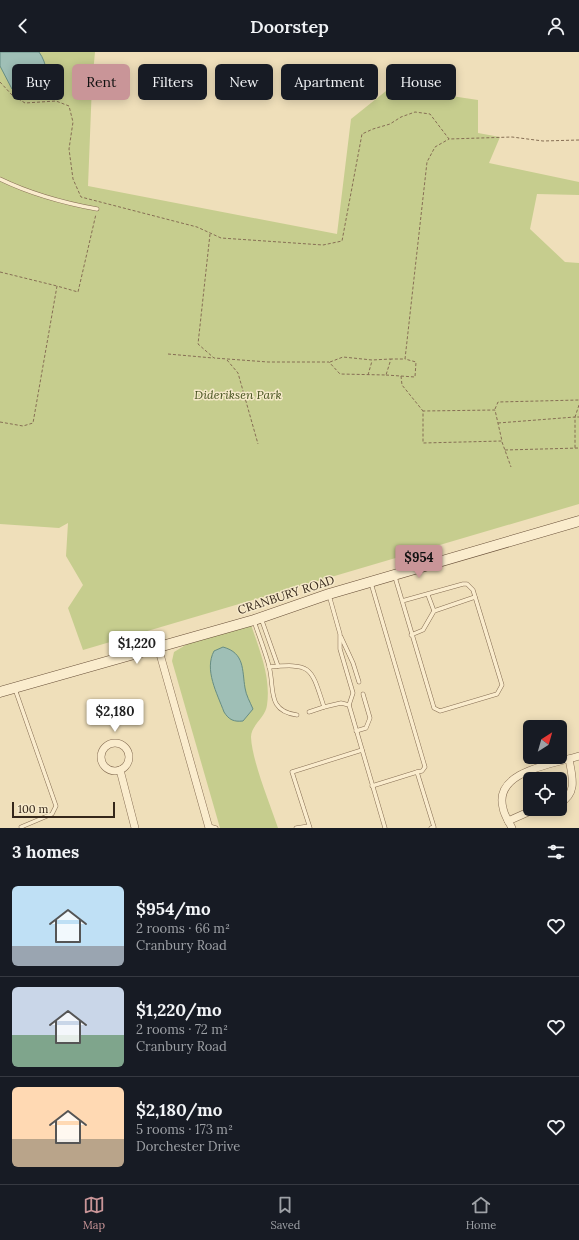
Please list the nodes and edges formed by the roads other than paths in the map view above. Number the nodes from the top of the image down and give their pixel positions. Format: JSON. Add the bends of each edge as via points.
{"nodes":[{"id":1,"x":0,"y":179,"type":"edge"},
{"id":2,"x":97,"y":209,"type":"road end"},
{"id":3,"x":579,"y":521,"type":"edge"},
{"id":4,"x":394,"y":574,"type":"junction"},
{"id":5,"x":371,"y":582,"type":"junction"},
{"id":6,"x":328,"y":594,"type":"junction"},
{"id":7,"x":428,"y":595,"type":"junction"},
{"id":8,"x":475,"y":597,"type":"junction"},
{"id":9,"x":402,"y":601,"type":"junction"},
{"id":10,"x":434,"y":611,"type":"junction"},
{"id":11,"x":257,"y":619,"type":"junction"},
{"id":12,"x":340,"y":634,"type":"junction"},
{"id":13,"x":411,"y":634,"type":"junction"},
{"id":14,"x":158,"y":647,"type":"junction"},
{"id":15,"x":278,"y":666,"type":"junction"},
{"id":16,"x":269,"y":667,"type":"junction"},
{"id":17,"x":359,"y":682,"type":"dead end"},
{"id":18,"x":15,"y":688,"type":"junction"},
{"id":19,"x":0,"y":692,"type":"edge"},
{"id":20,"x":362,"y":694,"type":"dead end"},
{"id":21,"x":349,"y":705,"type":"junction"},
{"id":22,"x":324,"y":706,"type":"junction"},
{"id":23,"x":309,"y":712,"type":"dead end"},
{"id":24,"x":297,"y":715,"type":"dead end"},
{"id":25,"x":356,"y":731,"type":"junction"},
{"id":26,"x":362,"y":750,"type":"junction"},
{"id":27,"x":579,"y":756,"type":"edge"},
{"id":28,"x":569,"y":759,"type":"junction"},
{"id":29,"x":120,"y":770,"type":"junction"},
{"id":30,"x":417,"y":772,"type":"junction"},
{"id":31,"x":372,"y":786,"type":"junction"},
{"id":32,"x":567,"y":799,"type":"edge"},
{"id":33,"x":523,"y":814,"type":"edge"},
{"id":34,"x":508,"y":821,"type":"junction"},
{"id":35,"x":21,"y":827,"type":"edge"},
{"id":36,"x":209,"y":827,"type":"edge"},
{"id":37,"x":309,"y":827,"type":"edge"},
{"id":38,"x":135,"y":828,"type":"edge"},
{"id":39,"x":216,"y":828,"type":"edge"},
{"id":40,"x":296,"y":828,"type":"edge"},
{"id":41,"x":385,"y":828,"type":"edge"},
{"id":42,"x":431,"y":828,"type":"edge"},
{"id":43,"x":512,"y":828,"type":"edge"}],
"edges":[{"from":1,"to":2,"type":"lane","via":[[69,204]]},
{"from":3,"to":4,"type":"main road","name":"CRANBURY ROAD"},
{"from":4,"to":5,"type":"main road","name":"CRANBURY ROAD"},
{"from":4,"to":9,"type":"lane"},
{"from":5,"to":6,"type":"main road","name":"CRANBURY ROAD"},
{"from":5,"to":30,"type":"lane","via":[[425,767]]},
{"from":6,"to":11,"type":"main road","name":"CRANBURY ROAD"},
{"from":6,"to":12,"type":"lane"},
{"from":7,"to":8,"type":"lane","via":[[467,584]]},
{"from":7,"to":9,"type":"lane"},
{"from":7,"to":10,"type":"lane"},
{"from":8,"to":10,"type":"lane"},
{"from":8,"to":13,"type":"lane","via":[[502,686],[497,694],[437,710],[432,705]]},
{"from":9,"to":13,"type":"lane"},
{"from":10,"to":13,"type":"lane","via":[[423,630]]},
{"from":11,"to":14,"type":"main road","name":"CRANBURY ROAD"},
{"from":11,"to":15,"type":"lane"},
{"from":11,"to":16,"type":"lane"},
{"from":12,"to":17,"type":"lane"},
{"from":12,"to":21,"type":"lane","via":[[340,649],[353,693]]},
{"from":14,"to":18,"type":"main road","name":"CRANBURY ROAD"},
{"from":14,"to":36,"type":"street"},
{"from":15,"to":16,"type":"lane"},
{"from":15,"to":22,"type":"lane","via":[[300,666],[309,670]]},
{"from":16,"to":24,"type":"lane","via":[[272,696],[276,703],[288,714]]},
{"from":18,"to":19,"type":"main road","name":"CRANBURY ROAD"},
{"from":18,"to":35,"type":"lane","via":[[56,806],[52,814]]},
{"from":20,"to":25,"type":"lane","via":[[370,718],[366,728]]},
{"from":21,"to":22,"type":"lane","via":[[341,703]]},
{"from":21,"to":25,"type":"lane"},
{"from":22,"to":23,"type":"lane"},
{"from":25,"to":26,"type":"lane"},
{"from":26,"to":31,"type":"lane"},
{"from":26,"to":37,"type":"lane","via":[[292,772]]},
{"from":27,"to":28,"type":"street"},
{"from":28,"to":32,"type":"street","via":[[573,788]]},
{"from":28,"to":34,"type":"street","via":[[518,775],[509,782],[503,791],[502,803]]},
{"from":29,"to":29,"type":"street","via":[[128,761],[129,752],[124,745],[111,743],[103,748],[101,761],[110,770]]},
{"from":29,"to":38,"type":"street"},
{"from":30,"to":31,"type":"lane"},
{"from":30,"to":42,"type":"lane","via":[[434,827]]},
{"from":31,"to":41,"type":"lane"},
{"from":33,"to":34,"type":"street"},
{"from":34,"to":43,"type":"street"},
{"from":36,"to":39,"type":"lane"},
{"from":37,"to":40,"type":"lane"}]}
